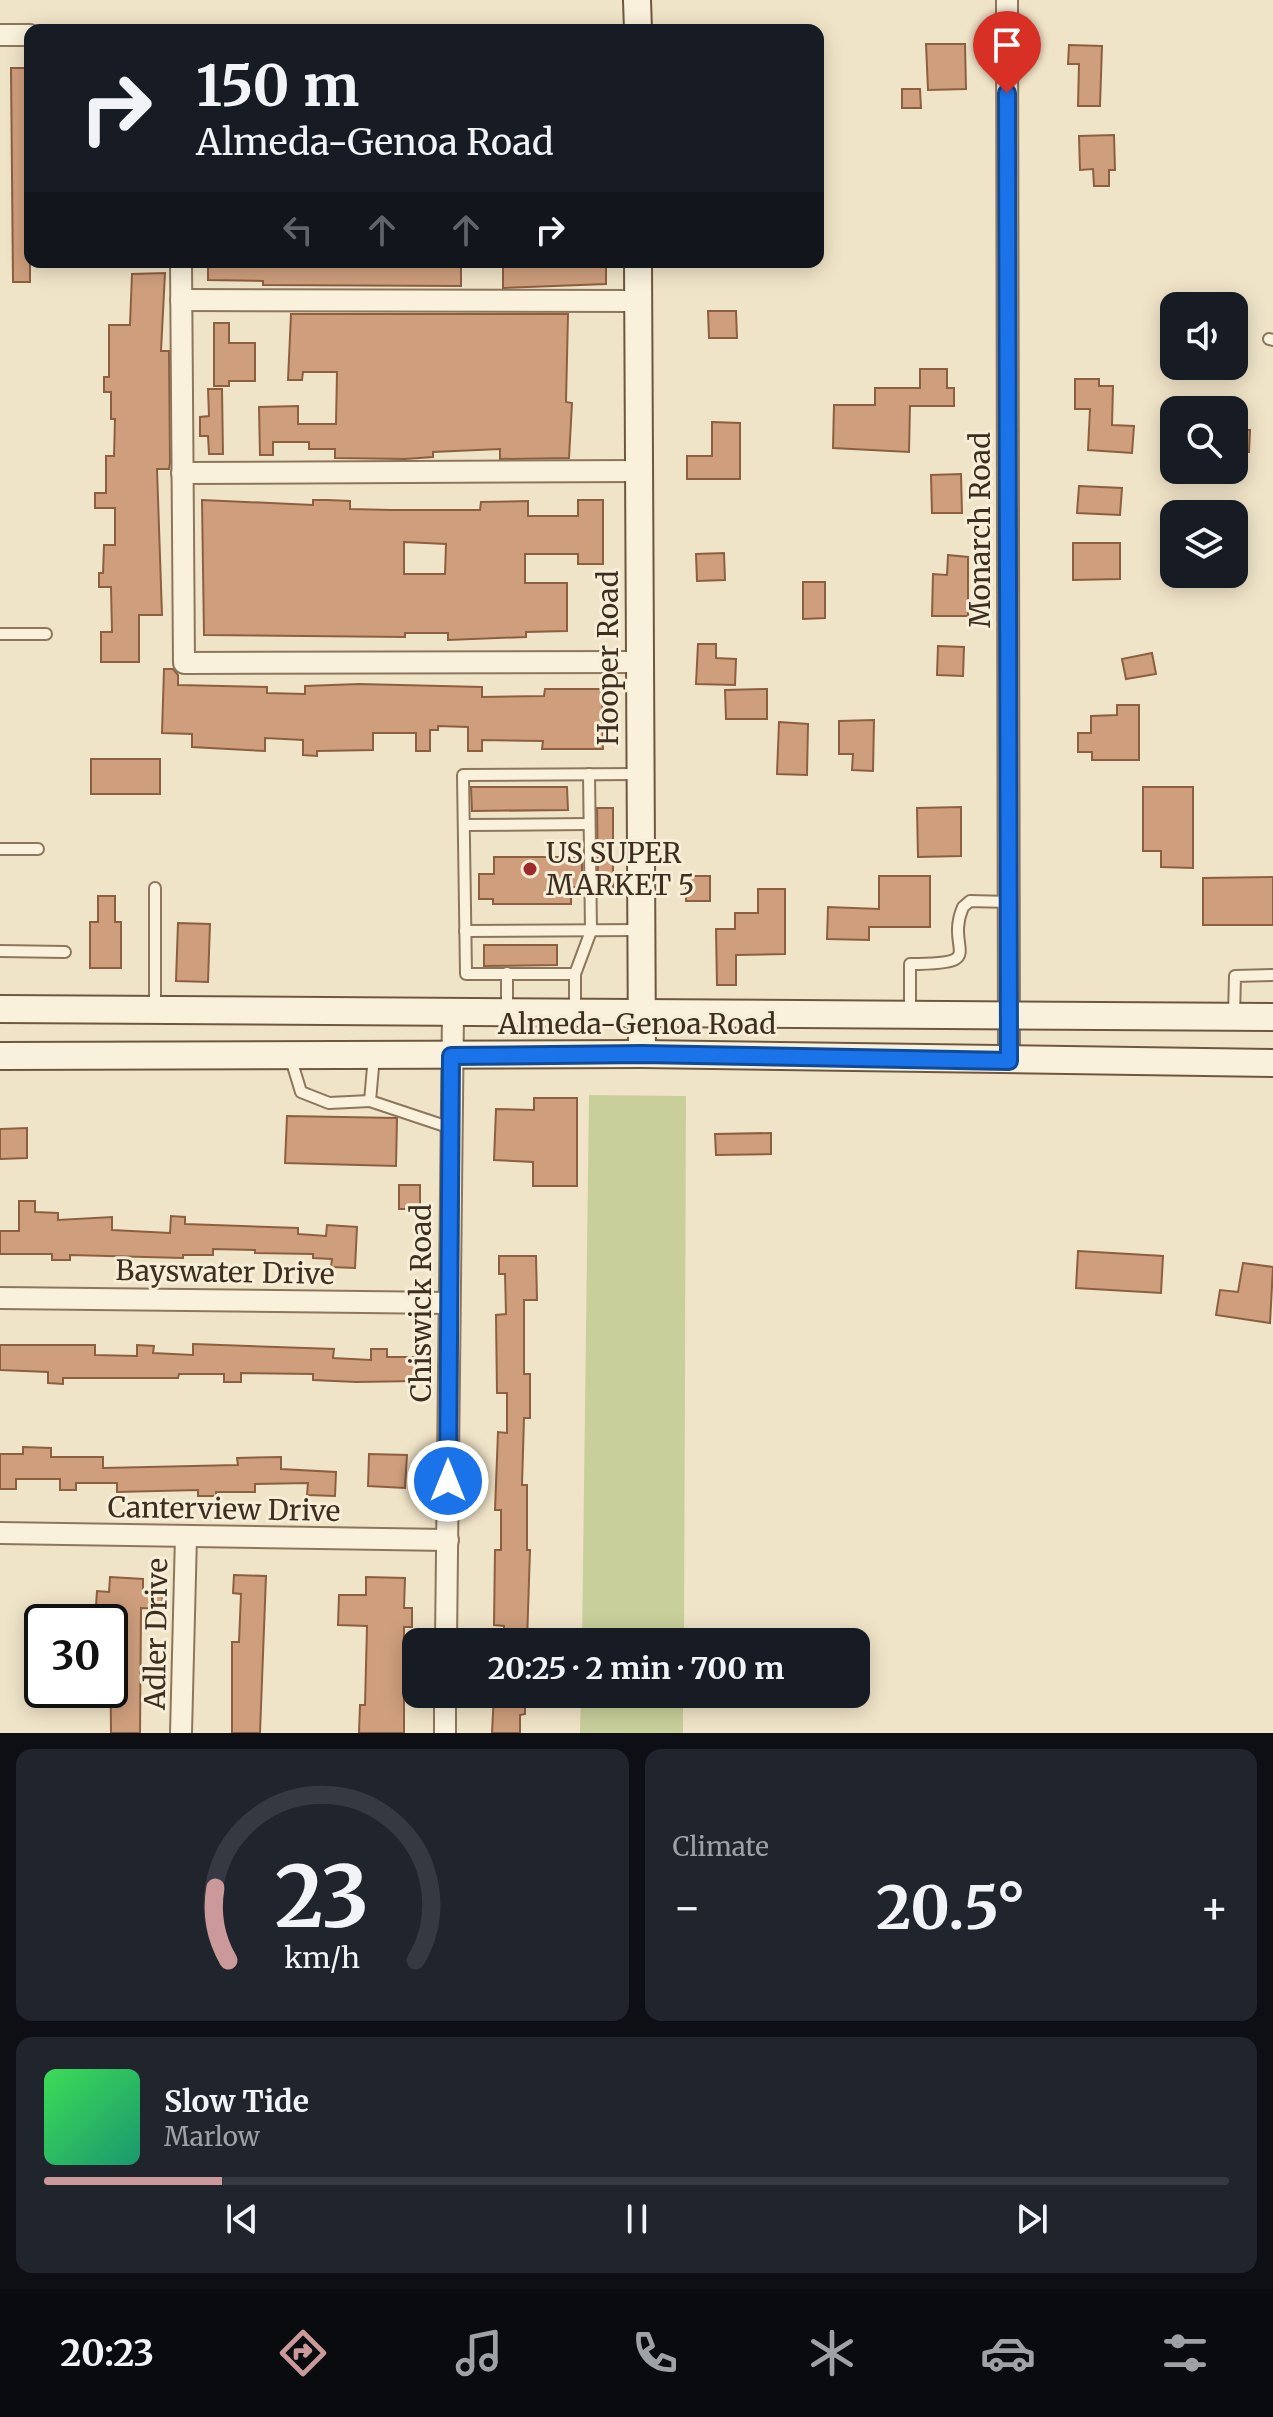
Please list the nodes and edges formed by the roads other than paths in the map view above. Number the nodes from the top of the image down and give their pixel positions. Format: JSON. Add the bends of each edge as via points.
{"nodes":[{"id":1,"x":637,"y":0,"type":"edge"},
{"id":2,"x":1007,"y":0,"type":"edge"},
{"id":3,"x":638,"y":24,"type":"edge"},
{"id":4,"x":0,"y":35,"type":"edge"},
{"id":5,"x":24,"y":35,"type":"edge"},
{"id":6,"x":181,"y":268,"type":"edge"},
{"id":7,"x":638,"y":268,"type":"edge"},
{"id":8,"x":181,"y":300,"type":"junction"},
{"id":9,"x":638,"y":301,"type":"junction"},
{"id":10,"x":639,"y":471,"type":"junction"},
{"id":11,"x":182,"y":473,"type":"junction"},
{"id":12,"x":0,"y":634,"type":"edge"},
{"id":13,"x":46,"y":634,"type":"dead end"},
{"id":14,"x":640,"y":662,"type":"junction"},
{"id":15,"x":589,"y":774,"type":"junction"},
{"id":16,"x":640,"y":774,"type":"junction"},
{"id":17,"x":589,"y":824,"type":"junction"},
{"id":18,"x":464,"y":825,"type":"junction"},
{"id":19,"x":0,"y":849,"type":"edge"},
{"id":20,"x":38,"y":849,"type":"dead end"},
{"id":21,"x":155,"y":888,"type":"dead end"},
{"id":22,"x":1009,"y":902,"type":"junction"},
{"id":23,"x":641,"y":930,"type":"junction"},
{"id":24,"x":465,"y":931,"type":"junction"},
{"id":25,"x":591,"y":931,"type":"junction"},
{"id":26,"x":0,"y":951,"type":"edge"},
{"id":27,"x":65,"y":952,"type":"dead end"},
{"id":28,"x":507,"y":973,"type":"junction"},
{"id":29,"x":575,"y":974,"type":"junction"},
{"id":30,"x":1273,"y":975,"type":"edge"},
{"id":31,"x":0,"y":1009,"type":"edge"},
{"id":32,"x":155,"y":1010,"type":"junction"},
{"id":33,"x":642,"y":1010,"type":"junction"},
{"id":34,"x":453,"y":1012,"type":"junction"},
{"id":35,"x":507,"y":1012,"type":"junction"},
{"id":36,"x":575,"y":1012,"type":"junction"},
{"id":37,"x":910,"y":1014,"type":"junction"},
{"id":38,"x":1009,"y":1016,"type":"junction"},
{"id":39,"x":1234,"y":1016,"type":"junction"},
{"id":40,"x":1273,"y":1017,"type":"edge"},
{"id":41,"x":642,"y":1054,"type":"junction"},
{"id":42,"x":0,"y":1056,"type":"edge"},
{"id":43,"x":290,"y":1056,"type":"junction"},
{"id":44,"x":374,"y":1056,"type":"junction"},
{"id":45,"x":451,"y":1056,"type":"junction"},
{"id":46,"x":1009,"y":1061,"type":"junction"},
{"id":47,"x":1273,"y":1063,"type":"edge"},
{"id":48,"x":370,"y":1101,"type":"junction"},
{"id":49,"x":451,"y":1128,"type":"junction"},
{"id":50,"x":0,"y":1298,"type":"edge"},
{"id":51,"x":449,"y":1303,"type":"junction"},
{"id":52,"x":0,"y":1533,"type":"edge"},
{"id":53,"x":186,"y":1536,"type":"junction"},
{"id":54,"x":448,"y":1540,"type":"junction"},
{"id":55,"x":446,"y":1628,"type":"edge"},
{"id":56,"x":445,"y":1708,"type":"edge"},
{"id":57,"x":181,"y":1733,"type":"edge"},
{"id":58,"x":445,"y":1733,"type":"edge"}],
"edges":[{"from":1,"to":3,"type":"main road"},
{"from":2,"to":22,"type":"street","name":"Monarch Road"},
{"from":4,"to":5,"type":"street"},
{"from":6,"to":8,"type":"street"},
{"from":7,"to":9,"type":"main road","name":"Hooper Road"},
{"from":8,"to":9,"type":"street"},
{"from":8,"to":11,"type":"street"},
{"from":9,"to":10,"type":"main road","name":"Hooper Road"},
{"from":10,"to":11,"type":"street"},
{"from":10,"to":14,"type":"main road","name":"Hooper Road"},
{"from":11,"to":14,"type":"street","via":[[184,663]]},
{"from":12,"to":13,"type":"lane"},
{"from":14,"to":16,"type":"main road","name":"Hooper Road"},
{"from":15,"to":16,"type":"lane"},
{"from":15,"to":17,"type":"lane"},
{"from":15,"to":18,"type":"lane","via":[[463,775]]},
{"from":16,"to":23,"type":"main road","name":"Hooper Road"},
{"from":17,"to":18,"type":"lane"},
{"from":17,"to":25,"type":"lane"},
{"from":18,"to":24,"type":"lane"},
{"from":19,"to":20,"type":"lane"},
{"from":21,"to":32,"type":"lane"},
{"from":22,"to":37,"type":"lane","via":[[970,901],[963,907],[956,960],[910,964]]},
{"from":22,"to":38,"type":"street","name":"Monarch Road"},
{"from":23,"to":25,"type":"lane"},
{"from":23,"to":33,"type":"main road","name":"Hooper Road"},
{"from":24,"to":25,"type":"lane"},
{"from":24,"to":28,"type":"lane","via":[[466,974]]},
{"from":25,"to":29,"type":"lane"},
{"from":26,"to":27,"type":"lane"},
{"from":28,"to":29,"type":"lane"},
{"from":28,"to":35,"type":"lane"},
{"from":29,"to":36,"type":"lane"},
{"from":30,"to":39,"type":"lane","via":[[1235,976]]},
{"from":31,"to":32,"type":"main road","name":"Almeda-Genoa Road"},
{"from":32,"to":34,"type":"main road","name":"Almeda-Genoa Road"},
{"from":33,"to":36,"type":"main road","name":"Almeda-Genoa Road"},
{"from":33,"to":37,"type":"main road","name":"Almeda-Genoa Road"},
{"from":33,"to":41,"type":"main road","name":"Hooper Road"},
{"from":34,"to":35,"type":"main road","name":"Almeda-Genoa Road"},
{"from":34,"to":45,"type":"street","name":"Chiswick Road"},
{"from":35,"to":36,"type":"main road","name":"Almeda-Genoa Road"},
{"from":37,"to":38,"type":"main road","name":"Almeda-Genoa Road"},
{"from":38,"to":39,"type":"main road","name":"Almeda-Genoa Road"},
{"from":38,"to":46,"type":"street","name":"Monarch Road"},
{"from":39,"to":40,"type":"main road","name":"Almeda-Genoa Road"},
{"from":41,"to":45,"type":"main road","name":"Almeda-Genoa Road"},
{"from":41,"to":46,"type":"main road","name":"Almeda-Genoa Road"},
{"from":42,"to":43,"type":"main road","name":"Almeda-Genoa Road"},
{"from":43,"to":44,"type":"main road","name":"Almeda-Genoa Road"},
{"from":43,"to":48,"type":"lane","via":[[301,1092],[329,1103]]},
{"from":44,"to":45,"type":"main road","name":"Almeda-Genoa Road"},
{"from":44,"to":48,"type":"lane"},
{"from":45,"to":49,"type":"street","name":"Chiswick Road"},
{"from":46,"to":47,"type":"main road","name":"Almeda-Genoa Road"},
{"from":48,"to":49,"type":"lane"},
{"from":49,"to":51,"type":"street","name":"Chiswick Road"},
{"from":50,"to":51,"type":"street","name":"Bayswater Drive"},
{"from":51,"to":54,"type":"street","name":"Chiswick Road"},
{"from":52,"to":53,"type":"street","name":"Canterview Drive"},
{"from":53,"to":54,"type":"street","name":"Canterview Drive"},
{"from":53,"to":57,"type":"street","name":"Adler Drive"},
{"from":54,"to":55,"type":"street","name":"Chiswick Road"},
{"from":56,"to":58,"type":"street"}]}
